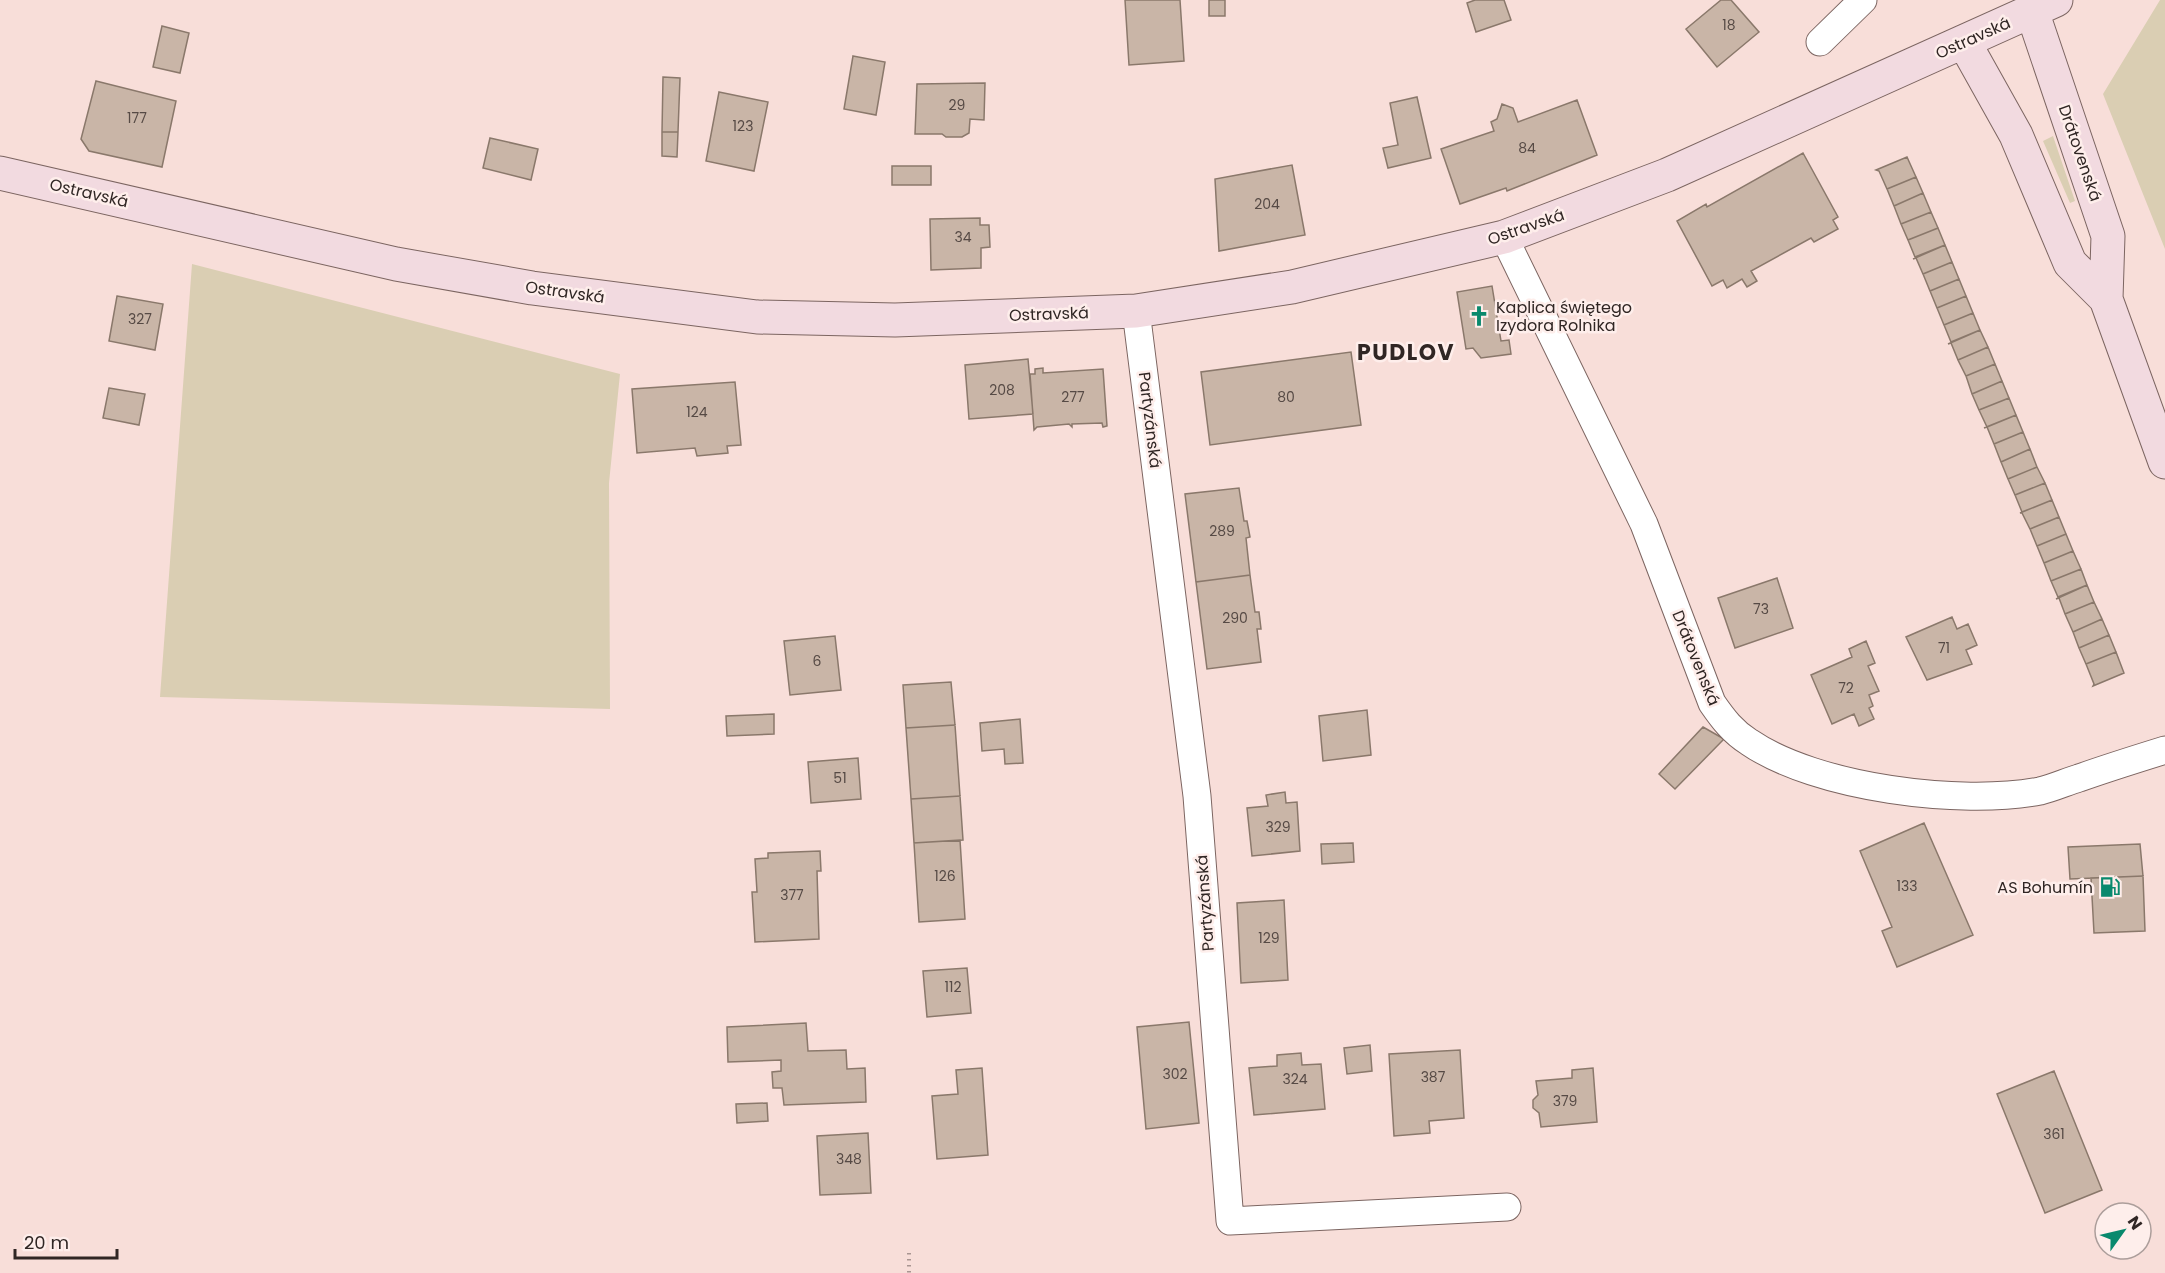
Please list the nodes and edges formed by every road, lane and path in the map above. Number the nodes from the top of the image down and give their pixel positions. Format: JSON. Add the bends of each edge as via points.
{"nodes":[{"id":1,"x":1863,"y":0,"type":"edge"},
{"id":2,"x":2037,"y":4,"type":"edge"},
{"id":3,"x":1820,"y":42,"type":"dead end"},
{"id":4,"x":1964,"y":42,"type":"junction"},
{"id":5,"x":0,"y":172,"type":"edge"},
{"id":6,"x":1504,"y":237,"type":"junction"},
{"id":7,"x":2106,"y":299,"type":"junction"},
{"id":8,"x":1136,"y":310,"type":"junction"},
{"id":9,"x":2165,"y":462,"type":"edge"},
{"id":10,"x":2165,"y":750,"type":"edge"},
{"id":11,"x":1507,"y":1208,"type":"dead end"},
{"id":12,"x":909,"y":1253,"type":"dead end"},
{"id":13,"x":909,"y":1273,"type":"edge"}],
"edges":[{"from":1,"to":3,"type":"street"},
{"from":2,"to":4,"type":"main road","name":"Ostravská"},
{"from":2,"to":7,"type":"main road","name":"Drátovenská","via":[[2108,236]]},
{"from":4,"to":6,"type":"main road","name":"Ostravská","via":[[1667,175]]},
{"from":4,"to":7,"type":"main road","name":"Drátovenská","via":[[2016,135],[2070,263]]},
{"from":5,"to":8,"type":"main road","name":"Ostravská","via":[[396,264],[532,288],[757,316],[895,320]]},
{"from":6,"to":8,"type":"main road","name":"Ostravská","via":[[1292,287]]},
{"from":6,"to":10,"type":"street","name":"Drátovenská","via":[[1644,524],[1712,703],[1726,724],[1749,742],[1807,770],[1925,794],[2040,791]]},
{"from":7,"to":9,"type":"main road","name":"Drátovenská"},
{"from":8,"to":11,"type":"street","name":"Partyzánská","via":[[1197,796],[1230,1221]]},
{"from":12,"to":13,"type":"path"}]}
